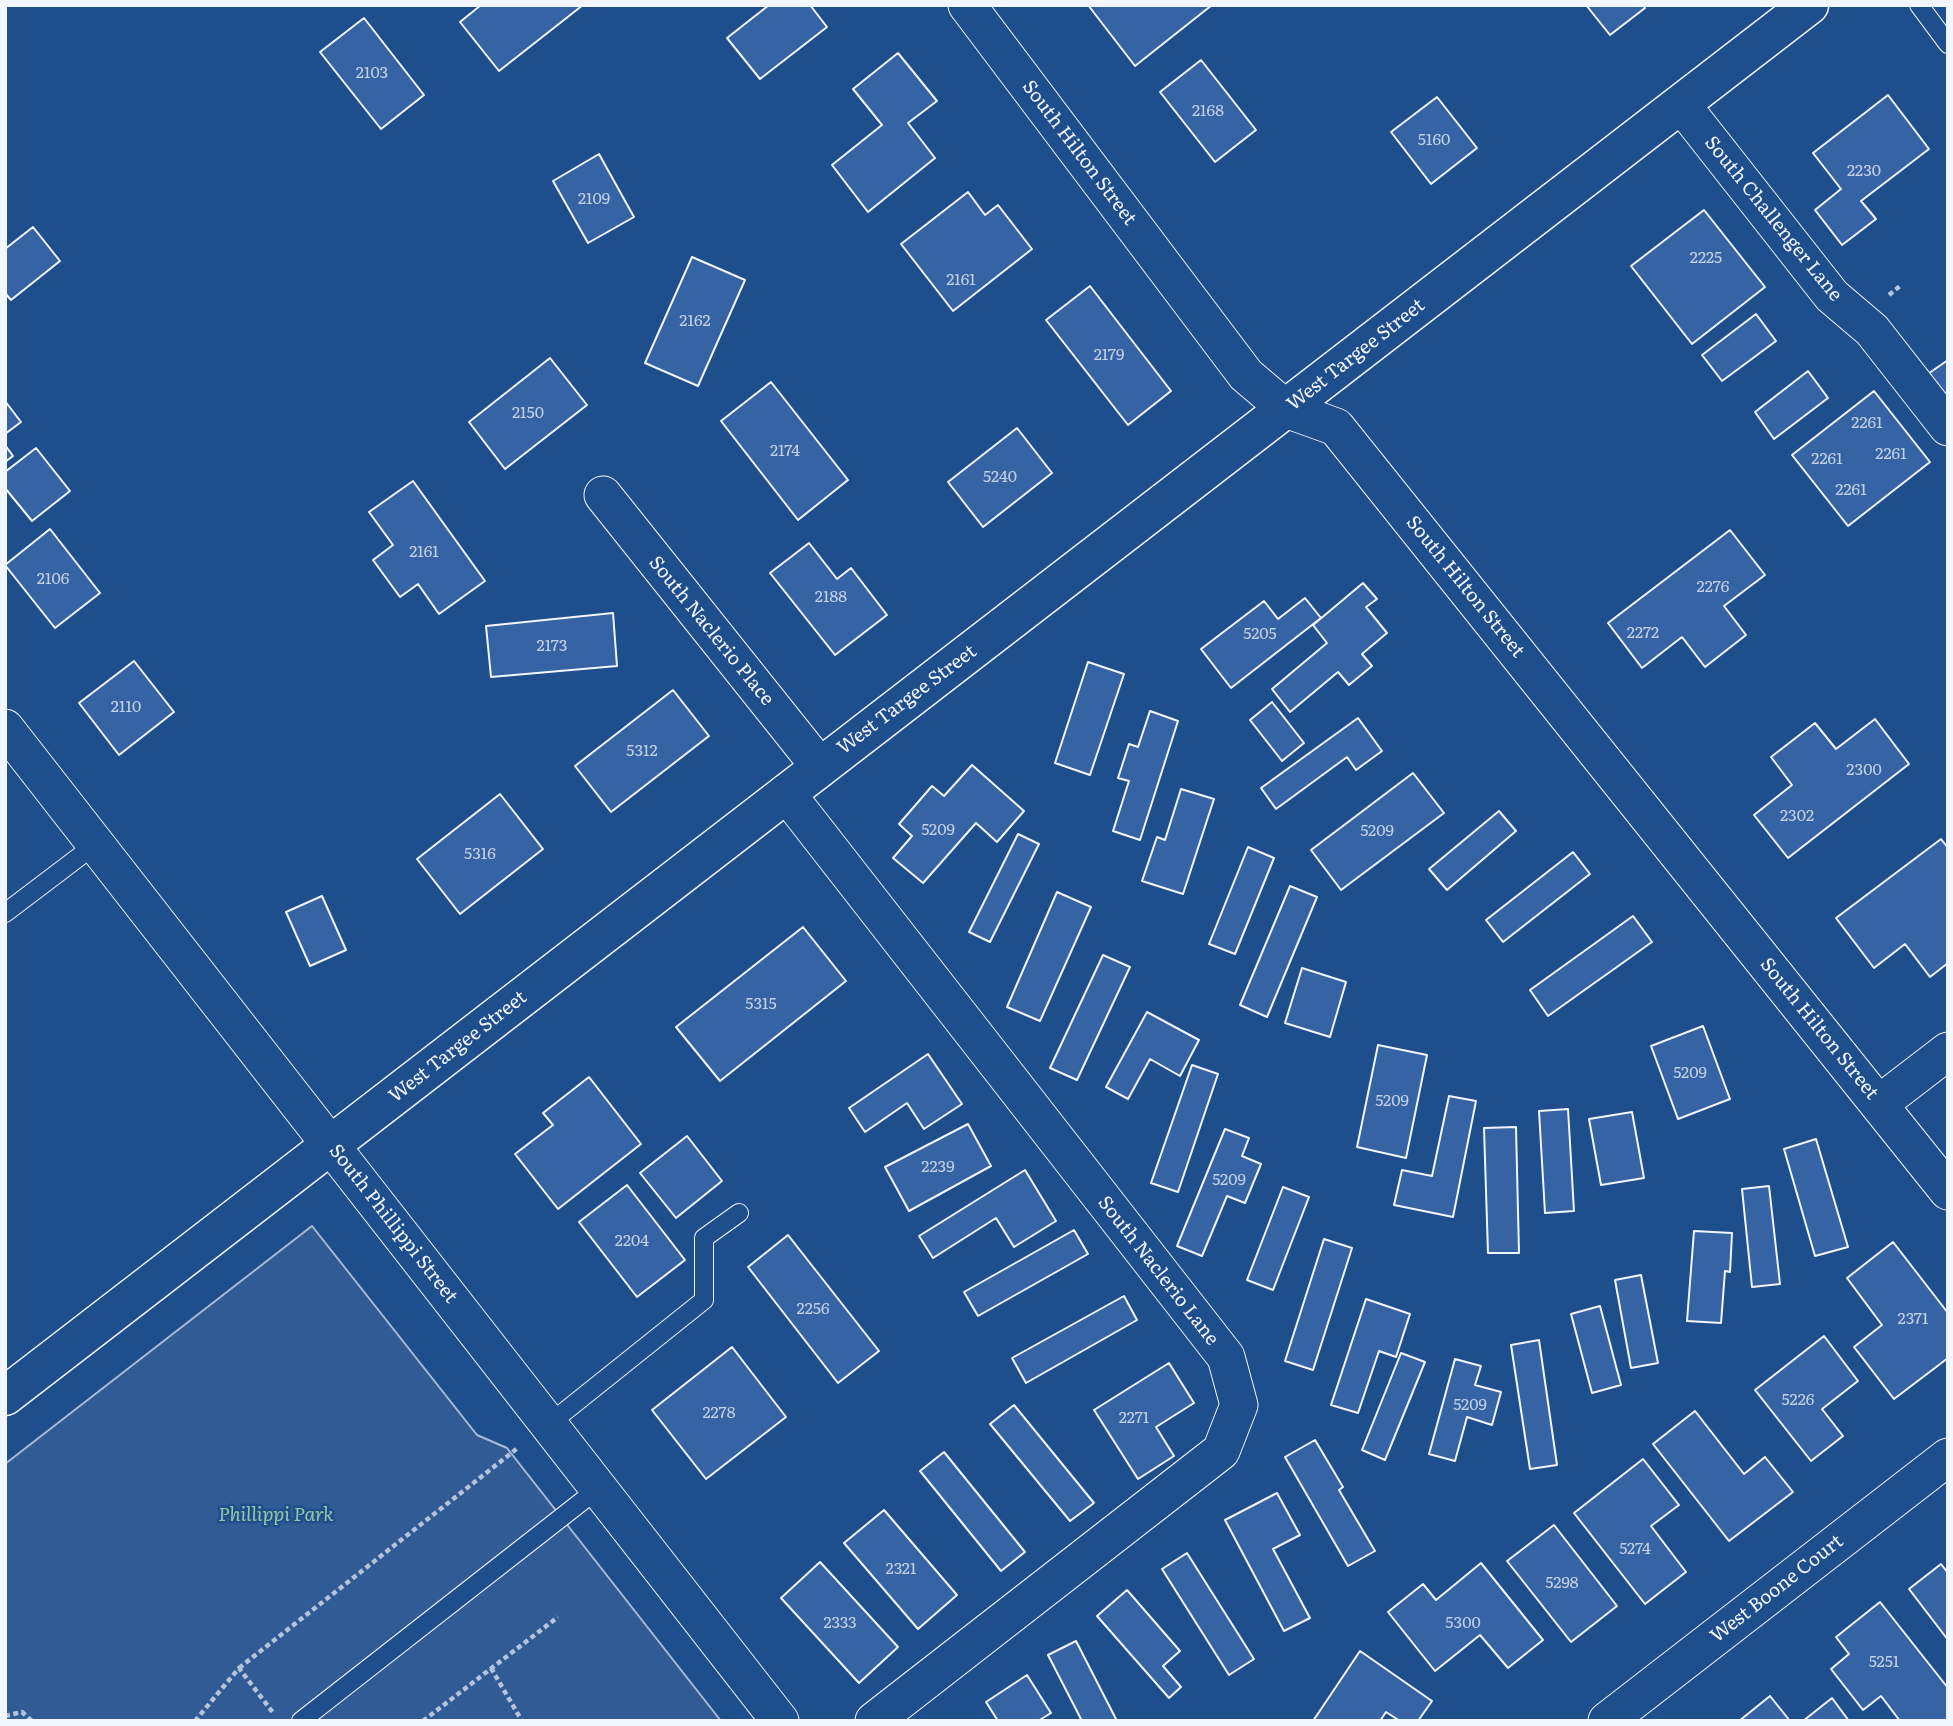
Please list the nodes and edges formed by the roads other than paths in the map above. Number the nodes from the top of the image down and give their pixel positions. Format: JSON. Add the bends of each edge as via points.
{"nodes":[{"id":1,"x":967,"y":5,"type":"edge"},
{"id":2,"x":1809,"y":5,"type":"edge"},
{"id":3,"x":1919,"y":5,"type":"edge"},
{"id":4,"x":1948,"y":44,"type":"edge"},
{"id":5,"x":1681,"y":104,"type":"junction"},
{"id":6,"x":1286,"y":409,"type":"junction"},
{"id":7,"x":1948,"y":427,"type":"edge"},
{"id":8,"x":603,"y":495,"type":"dead end"},
{"id":9,"x":5,"y":728,"type":"edge"},
{"id":10,"x":820,"y":767,"type":"junction"},
{"id":11,"x":786,"y":793,"type":"junction"},
{"id":12,"x":96,"y":844,"type":"junction"},
{"id":13,"x":5,"y":914,"type":"edge"},
{"id":14,"x":1948,"y":1051,"type":"edge"},
{"id":15,"x":1879,"y":1104,"type":"junction"},
{"id":16,"x":331,"y":1146,"type":"junction"},
{"id":17,"x":1948,"y":1191,"type":"edge"},
{"id":18,"x":738,"y":1213,"type":"dead end"},
{"id":19,"x":5,"y":1396,"type":"edge"},
{"id":20,"x":549,"y":1424,"type":"junction"},
{"id":21,"x":1948,"y":1457,"type":"edge"},
{"id":22,"x":599,"y":1488,"type":"junction"},
{"id":23,"x":301,"y":1721,"type":"edge"},
{"id":24,"x":780,"y":1721,"type":"edge"},
{"id":25,"x":874,"y":1721,"type":"edge"},
{"id":26,"x":1607,"y":1721,"type":"edge"}],
"edges":[{"from":1,"to":6,"type":"street","name":"South Hilton Street","via":[[1246,375]]},
{"from":2,"to":5,"type":"street","name":"West Targee Street"},
{"from":3,"to":4,"type":"lane"},
{"from":5,"to":6,"type":"street","name":"West Targee Street"},
{"from":5,"to":7,"type":"street","name":"South Challenger Lane","via":[[1832,296],[1872,330]]},
{"from":6,"to":10,"type":"street","name":"West Targee Street"},
{"from":6,"to":15,"type":"street","name":"South Hilton Street","via":[[1336,427]]},
{"from":8,"to":10,"type":"street","name":"South Naclerio Place"},
{"from":9,"to":12,"type":"street","name":"South Phillippi Street"},
{"from":10,"to":11,"type":"street","name":"West Targee Street"},
{"from":11,"to":16,"type":"street","name":"West Targee Street"},
{"from":11,"to":25,"type":"street","name":"South Naclerio Lane","via":[[1226,1357],[1239,1405],[1221,1451]]},
{"from":12,"to":13,"type":"lane"},
{"from":12,"to":16,"type":"street","name":"South Phillippi Street"},
{"from":14,"to":15,"type":"street"},
{"from":15,"to":17,"type":"street","name":"South Hilton Street"},
{"from":16,"to":19,"type":"street","name":"West Targee Street"},
{"from":16,"to":20,"type":"street","name":"South Phillippi Street"},
{"from":18,"to":20,"type":"lane","via":[[704,1238],[704,1300]]},
{"from":20,"to":22,"type":"street","name":"South Phillippi Street"},
{"from":21,"to":26,"type":"street","name":"West Boone Court"},
{"from":22,"to":23,"type":"lane"},
{"from":22,"to":24,"type":"street","name":"South Phillippi Street"}]}
